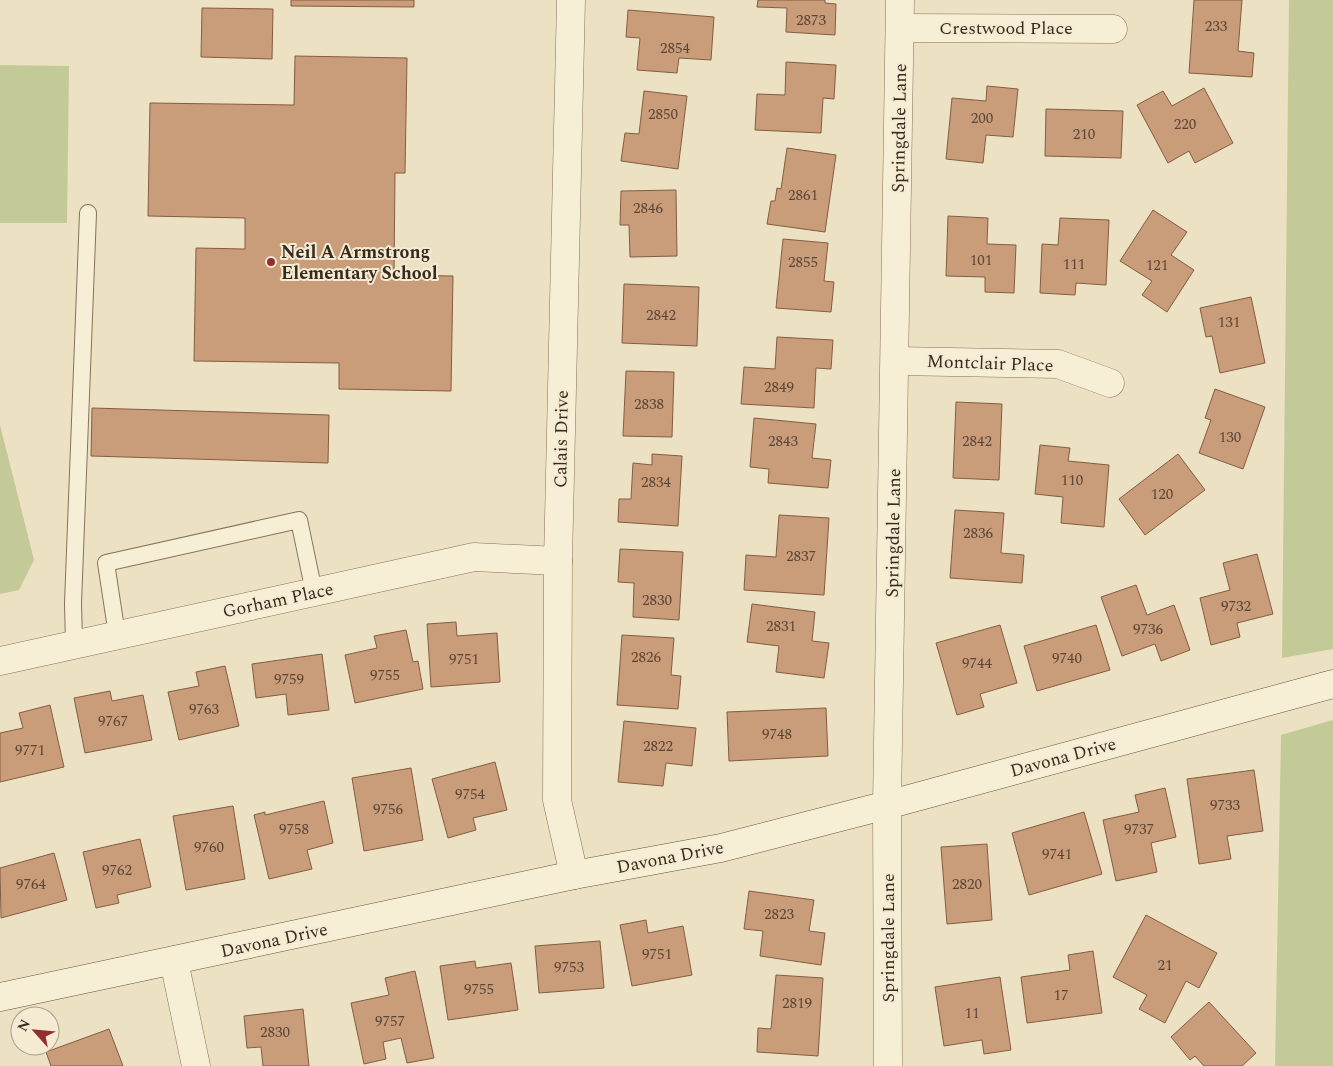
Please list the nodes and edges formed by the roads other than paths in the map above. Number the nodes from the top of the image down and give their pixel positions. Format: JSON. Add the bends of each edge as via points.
{"nodes":[{"id":1,"x":571,"y":0,"type":"edge"},
{"id":2,"x":900,"y":0,"type":"edge"},
{"id":3,"x":900,"y":28,"type":"junction"},
{"id":4,"x":1112,"y":29,"type":"dead end"},
{"id":5,"x":88,"y":214,"type":"dead end"},
{"id":6,"x":896,"y":361,"type":"junction"},
{"id":7,"x":1110,"y":383,"type":"dead end"},
{"id":8,"x":558,"y":561,"type":"junction"},
{"id":9,"x":314,"y":592,"type":"junction"},
{"id":10,"x":117,"y":635,"type":"junction"},
{"id":11,"x":74,"y":644,"type":"junction"},
{"id":12,"x":0,"y":661,"type":"edge"},
{"id":13,"x":1333,"y":684,"type":"edge"},
{"id":14,"x":888,"y":805,"type":"junction"},
{"id":15,"x":574,"y":875,"type":"junction"},
{"id":16,"x":174,"y":961,"type":"junction"},
{"id":17,"x":0,"y":997,"type":"edge"},
{"id":18,"x":196,"y":1066,"type":"edge"},
{"id":19,"x":888,"y":1066,"type":"edge"}],
"edges":[{"from":1,"to":8,"type":"street","name":"Calais Drive"},
{"from":2,"to":3,"type":"street","name":"Springdale Lane"},
{"from":3,"to":4,"type":"street","name":"Crestwood Place"},
{"from":3,"to":6,"type":"street","name":"Springdale Lane"},
{"from":5,"to":11,"type":"lane"},
{"from":6,"to":7,"type":"street","name":"Montclair Place","via":[[1058,364]]},
{"from":6,"to":14,"type":"street","name":"Springdale Lane"},
{"from":8,"to":9,"type":"street","name":"Gorham Place","via":[[474,557]]},
{"from":8,"to":15,"type":"street","name":"Calais Drive","via":[[557,800]]},
{"from":9,"to":10,"type":"street","name":"Gorham Place"},
{"from":9,"to":10,"type":"lane","via":[[299,520],[106,563]]},
{"from":10,"to":11,"type":"street","name":"Gorham Place"},
{"from":11,"to":12,"type":"street","name":"Gorham Place"},
{"from":13,"to":14,"type":"street","name":"Davona Drive"},
{"from":14,"to":15,"type":"street","name":"Davona Drive","via":[[721,848]]},
{"from":14,"to":19,"type":"street","name":"Springdale Lane"},
{"from":15,"to":16,"type":"street","name":"Davona Drive"},
{"from":16,"to":17,"type":"street","name":"Davona Drive"},
{"from":16,"to":18,"type":"street"}]}
